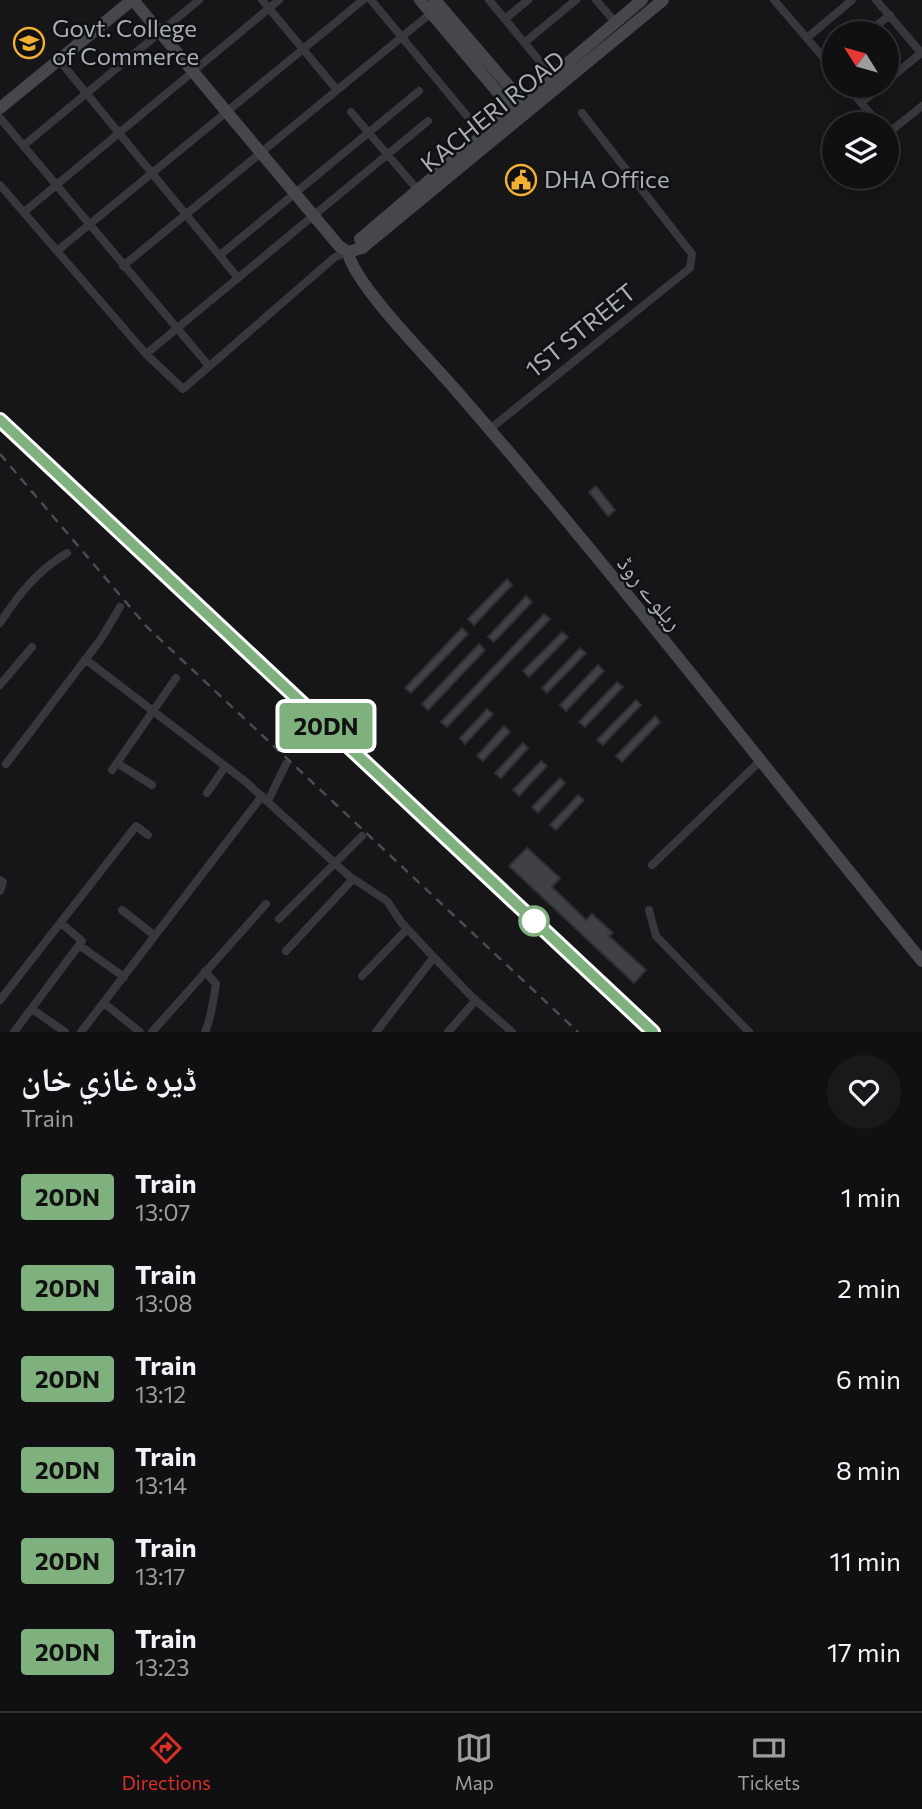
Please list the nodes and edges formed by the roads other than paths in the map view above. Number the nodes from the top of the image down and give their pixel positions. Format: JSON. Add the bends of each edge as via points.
{"nodes":[{"id":1,"x":132,"y":0,"type":"edge"},
{"id":2,"x":199,"y":0,"type":"edge"},
{"id":3,"x":262,"y":0,"type":"edge"},
{"id":4,"x":279,"y":0,"type":"edge"},
{"id":5,"x":363,"y":0,"type":"edge"},
{"id":6,"x":372,"y":0,"type":"edge"},
{"id":7,"x":420,"y":0,"type":"edge"},
{"id":8,"x":489,"y":0,"type":"edge"},
{"id":9,"x":527,"y":0,"type":"edge"},
{"id":10,"x":576,"y":0,"type":"edge"},
{"id":11,"x":596,"y":0,"type":"edge"},
{"id":12,"x":642,"y":0,"type":"edge"},
{"id":13,"x":663,"y":0,"type":"edge"},
{"id":14,"x":852,"y":0,"type":"edge"},
{"id":15,"x":876,"y":0,"type":"edge"},
{"id":16,"x":779,"y":2,"type":"edge"},
{"id":17,"x":438,"y":4,"type":"edge"},
{"id":18,"x":269,"y":8,"type":"junction"},
{"id":19,"x":890,"y":15,"type":"junction"},
{"id":20,"x":505,"y":19,"type":"junction"},
{"id":21,"x":882,"y":21,"type":"edge"},
{"id":22,"x":615,"y":22,"type":"junction"},
{"id":23,"x":160,"y":32,"type":"junction"},
{"id":24,"x":402,"y":37,"type":"junction"},
{"id":25,"x":807,"y":38,"type":"junction"},
{"id":26,"x":524,"y":43,"type":"junction"},
{"id":27,"x":303,"y":49,"type":"junction"},
{"id":28,"x":822,"y":52,"type":"edge"},
{"id":29,"x":922,"y":53,"type":"edge"},
{"id":30,"x":59,"y":60,"type":"junction"},
{"id":31,"x":193,"y":71,"type":"junction"},
{"id":32,"x":900,"y":71,"type":"edge"},
{"id":33,"x":552,"y":76,"type":"junction"},
{"id":34,"x":337,"y":90,"type":"junction"},
{"id":35,"x":419,"y":91,"type":"dead end"},
{"id":36,"x":87,"y":94,"type":"junction"},
{"id":37,"x":857,"y":98,"type":"edge"},
{"id":38,"x":867,"y":98,"type":"edge"},
{"id":39,"x":861,"y":103,"type":"junction"},
{"id":40,"x":922,"y":107,"type":"edge"},
{"id":41,"x":0,"y":108,"type":"edge"},
{"id":42,"x":520,"y":109,"type":"junction"},
{"id":43,"x":226,"y":112,"type":"junction"},
{"id":44,"x":869,"y":112,"type":"edge"},
{"id":45,"x":351,"y":113,"type":"dead end"},
{"id":46,"x":582,"y":113,"type":"dead end"},
{"id":47,"x":0,"y":118,"type":"edge"},
{"id":48,"x":428,"y":121,"type":"dead end"},
{"id":49,"x":899,"y":127,"type":"edge"},
{"id":50,"x":119,"y":132,"type":"junction"},
{"id":51,"x":368,"y":133,"type":"junction"},
{"id":52,"x":482,"y":134,"type":"junction"},
{"id":53,"x":23,"y":146,"type":"junction"},
{"id":54,"x":260,"y":153,"type":"junction"},
{"id":55,"x":386,"y":156,"type":"junction"},
{"id":56,"x":152,"y":173,"type":"junction"},
{"id":57,"x":0,"y":185,"type":"edge"},
{"id":58,"x":55,"y":186,"type":"junction"},
{"id":59,"x":417,"y":189,"type":"junction"},
{"id":60,"x":294,"y":195,"type":"junction"},
{"id":61,"x":24,"y":212,"type":"junction"},
{"id":62,"x":186,"y":214,"type":"junction"},
{"id":63,"x":314,"y":215,"type":"junction"},
{"id":64,"x":89,"y":225,"type":"junction"},
{"id":65,"x":57,"y":251,"type":"junction"},
{"id":66,"x":348,"y":252,"type":"junction"},
{"id":67,"x":220,"y":255,"type":"junction"},
{"id":68,"x":123,"y":266,"type":"junction"},
{"id":69,"x":238,"y":278,"type":"junction"},
{"id":70,"x":177,"y":328,"type":"junction"},
{"id":71,"x":146,"y":354,"type":"junction"},
{"id":72,"x":209,"y":366,"type":"junction"},
{"id":73,"x":490,"y":429,"type":"junction"},
{"id":74,"x":68,"y":553,"type":"dead end"},
{"id":75,"x":120,"y":607,"type":"dead end"},
{"id":76,"x":0,"y":624,"type":"edge"},
{"id":77,"x":32,"y":647,"type":"dead end"},
{"id":78,"x":85,"y":659,"type":"junction"},
{"id":79,"x":176,"y":678,"type":"dead end"},
{"id":80,"x":0,"y":685,"type":"edge"},
{"id":81,"x":151,"y":711,"type":"junction"},
{"id":82,"x":760,"y":761,"type":"junction"},
{"id":83,"x":6,"y":764,"type":"dead end"},
{"id":84,"x":286,"y":764,"type":"dead end"},
{"id":85,"x":225,"y":767,"type":"junction"},
{"id":86,"x":152,"y":785,"type":"dead end"},
{"id":87,"x":206,"y":793,"type":"dead end"},
{"id":88,"x":265,"y":799,"type":"junction"},
{"id":89,"x":148,"y":835,"type":"dead end"},
{"id":90,"x":362,"y":836,"type":"dead end"},
{"id":91,"x":334,"y":862,"type":"junction"},
{"id":92,"x":652,"y":865,"type":"dead end"},
{"id":93,"x":353,"y":878,"type":"junction"},
{"id":94,"x":0,"y":880,"type":"edge"},
{"id":95,"x":0,"y":891,"type":"edge"},
{"id":96,"x":266,"y":904,"type":"dead end"},
{"id":97,"x":122,"y":910,"type":"dead end"},
{"id":98,"x":649,"y":910,"type":"dead end"},
{"id":99,"x":279,"y":919,"type":"dead end"},
{"id":100,"x":61,"y":923,"type":"junction"},
{"id":101,"x":407,"y":929,"type":"junction"},
{"id":102,"x":155,"y":936,"type":"junction"},
{"id":103,"x":79,"y":944,"type":"junction"},
{"id":104,"x":286,"y":951,"type":"dead end"},
{"id":105,"x":434,"y":957,"type":"junction"},
{"id":106,"x":922,"y":961,"type":"edge"},
{"id":107,"x":205,"y":971,"type":"junction"},
{"id":108,"x":362,"y":976,"type":"dead end"},
{"id":109,"x":124,"y":977,"type":"junction"},
{"id":110,"x":0,"y":1000,"type":"edge"},
{"id":111,"x":475,"y":1000,"type":"junction"},
{"id":112,"x":104,"y":1003,"type":"junction"},
{"id":113,"x":32,"y":1009,"type":"junction"},
{"id":114,"x":14,"y":1032,"type":"edge"},
{"id":115,"x":65,"y":1032,"type":"edge"},
{"id":116,"x":82,"y":1032,"type":"edge"},
{"id":117,"x":140,"y":1032,"type":"edge"},
{"id":118,"x":152,"y":1032,"type":"edge"},
{"id":119,"x":205,"y":1032,"type":"edge"},
{"id":120,"x":376,"y":1032,"type":"edge"},
{"id":121,"x":449,"y":1032,"type":"edge"},
{"id":122,"x":512,"y":1032,"type":"edge"},
{"id":123,"x":749,"y":1032,"type":"edge"}],
"edges":[{"from":1,"to":23,"type":"main road","name":"ریلوے روڈ"},
{"from":1,"to":30,"type":"main road"},
{"from":2,"to":23,"type":"street"},
{"from":3,"to":18,"type":"street"},
{"from":4,"to":18,"type":"street"},
{"from":5,"to":27,"type":"street"},
{"from":6,"to":24,"type":"street"},
{"from":7,"to":17,"type":"main road"},
{"from":8,"to":20,"type":"street"},
{"from":9,"to":20,"type":"street"},
{"from":10,"to":26,"type":"street"},
{"from":11,"to":22,"type":"street"},
{"from":12,"to":22,"type":"main road","name":"KACHERI ROAD"},
{"from":13,"to":42,"type":"main road","name":"KACHERI ROAD"},
{"from":14,"to":25,"type":"street"},
{"from":15,"to":19,"type":"street"},
{"from":16,"to":25,"type":"street"},
{"from":17,"to":24,"type":"street"},
{"from":17,"to":42,"type":"main road"},
{"from":18,"to":27,"type":"street"},
{"from":18,"to":31,"type":"street"},
{"from":19,"to":21,"type":"street"},
{"from":19,"to":29,"type":"street"},
{"from":20,"to":26,"type":"street"},
{"from":22,"to":33,"type":"main road","name":"KACHERI ROAD"},
{"from":23,"to":31,"type":"main road","name":"ریلوے روڈ"},
{"from":23,"to":36,"type":"street"},
{"from":24,"to":34,"type":"street"},
{"from":24,"to":52,"type":"street"},
{"from":25,"to":28,"type":"street"},
{"from":26,"to":33,"type":"street"},
{"from":27,"to":34,"type":"street"},
{"from":27,"to":43,"type":"street"},
{"from":29,"to":32,"type":"street"},
{"from":30,"to":36,"type":"street"},
{"from":30,"to":41,"type":"main road"},
{"from":31,"to":43,"type":"main road","name":"ریلوے روڈ"},
{"from":31,"to":50,"type":"street"},
{"from":33,"to":42,"type":"main road","name":"KACHERI ROAD"},
{"from":34,"to":54,"type":"street"},
{"from":35,"to":51,"type":"street"},
{"from":36,"to":50,"type":"street"},
{"from":36,"to":53,"type":"street"},
{"from":37,"to":39,"type":"street"},
{"from":38,"to":39,"type":"street"},
{"from":39,"to":44,"type":"street"},
{"from":40,"to":49,"type":"street"},
{"from":42,"to":52,"type":"main road","name":"KACHERI ROAD"},
{"from":42,"to":66,"type":"main road","name":"KACHERI ROAD","via":[[362,248]]},
{"from":43,"to":54,"type":"main road","name":"ریلوے روڈ"},
{"from":43,"to":56,"type":"street"},
{"from":45,"to":51,"type":"street"},
{"from":46,"to":73,"type":"street","name":"1ST STREET","via":[[692,254],[693,262]]},
{"from":47,"to":53,"type":"street"},
{"from":48,"to":55,"type":"street"},
{"from":50,"to":56,"type":"street"},
{"from":50,"to":58,"type":"street"},
{"from":51,"to":55,"type":"street"},
{"from":51,"to":60,"type":"street"},
{"from":52,"to":59,"type":"main road","name":"KACHERI ROAD"},
{"from":53,"to":58,"type":"street"},
{"from":54,"to":60,"type":"main road","name":"ریلوے روڈ"},
{"from":54,"to":62,"type":"street"},
{"from":55,"to":59,"type":"street"},
{"from":55,"to":63,"type":"street"},
{"from":56,"to":62,"type":"street"},
{"from":56,"to":64,"type":"street"},
{"from":57,"to":61,"type":"street"},
{"from":58,"to":61,"type":"street"},
{"from":58,"to":64,"type":"street"},
{"from":59,"to":66,"type":"main road","name":"KACHERI ROAD"},
{"from":60,"to":63,"type":"main road","name":"ریلوے روڈ"},
{"from":60,"to":67,"type":"street"},
{"from":61,"to":65,"type":"street"},
{"from":62,"to":67,"type":"street"},
{"from":62,"to":68,"type":"street"},
{"from":63,"to":66,"type":"main road","name":"ریلوے روڈ"},
{"from":63,"to":69,"type":"street"},
{"from":64,"to":65,"type":"street"},
{"from":64,"to":68,"type":"street"},
{"from":65,"to":71,"type":"street"},
{"from":66,"to":72,"type":"street","name":"KACHERI ROAD","via":[[335,257]]},
{"from":66,"to":73,"type":"main road","name":"ریلوے روڈ","via":[[358,275]]},
{"from":67,"to":69,"type":"street"},
{"from":68,"to":70,"type":"street"},
{"from":69,"to":70,"type":"street"},
{"from":70,"to":71,"type":"street"},
{"from":70,"to":72,"type":"street"},
{"from":71,"to":72,"type":"street","name":"KACHERI ROAD","via":[[183,389]]},
{"from":73,"to":82,"type":"main road","name":"ریلوے روڈ"},
{"from":74,"to":76,"type":"street","via":[[31,580]]},
{"from":75,"to":78,"type":"street"},
{"from":77,"to":80,"type":"street"},
{"from":78,"to":81,"type":"street"},
{"from":78,"to":83,"type":"street"},
{"from":79,"to":81,"type":"street"},
{"from":81,"to":85,"type":"street"},
{"from":81,"to":86,"type":"street","via":[[114,767]]},
{"from":82,"to":92,"type":"street"},
{"from":82,"to":106,"type":"main road","name":"ریلوے روڈ"},
{"from":84,"to":88,"type":"street"},
{"from":85,"to":87,"type":"street"},
{"from":85,"to":88,"type":"street"},
{"from":88,"to":91,"type":"street"},
{"from":88,"to":102,"type":"street"},
{"from":89,"to":100,"type":"street","via":[[136,826]]},
{"from":90,"to":91,"type":"street"},
{"from":91,"to":93,"type":"street"},
{"from":91,"to":99,"type":"street"},
{"from":93,"to":101,"type":"street","via":[[387,901]]},
{"from":93,"to":104,"type":"street"},
{"from":94,"to":95,"type":"street"},
{"from":96,"to":107,"type":"street"},
{"from":97,"to":102,"type":"street"},
{"from":98,"to":123,"type":"street","via":[[656,936]]},
{"from":100,"to":103,"type":"street","via":[[82,938]]},
{"from":100,"to":110,"type":"street"},
{"from":101,"to":105,"type":"street"},
{"from":101,"to":108,"type":"street"},
{"from":102,"to":109,"type":"street"},
{"from":103,"to":109,"type":"street"},
{"from":103,"to":113,"type":"street"},
{"from":105,"to":111,"type":"street"},
{"from":105,"to":120,"type":"street"},
{"from":107,"to":118,"type":"street"},
{"from":107,"to":119,"type":"street","via":[[216,984]]},
{"from":109,"to":112,"type":"street"},
{"from":111,"to":121,"type":"street"},
{"from":111,"to":122,"type":"street"},
{"from":112,"to":116,"type":"street"},
{"from":112,"to":117,"type":"street"},
{"from":113,"to":114,"type":"street"},
{"from":113,"to":115,"type":"street"}]}
